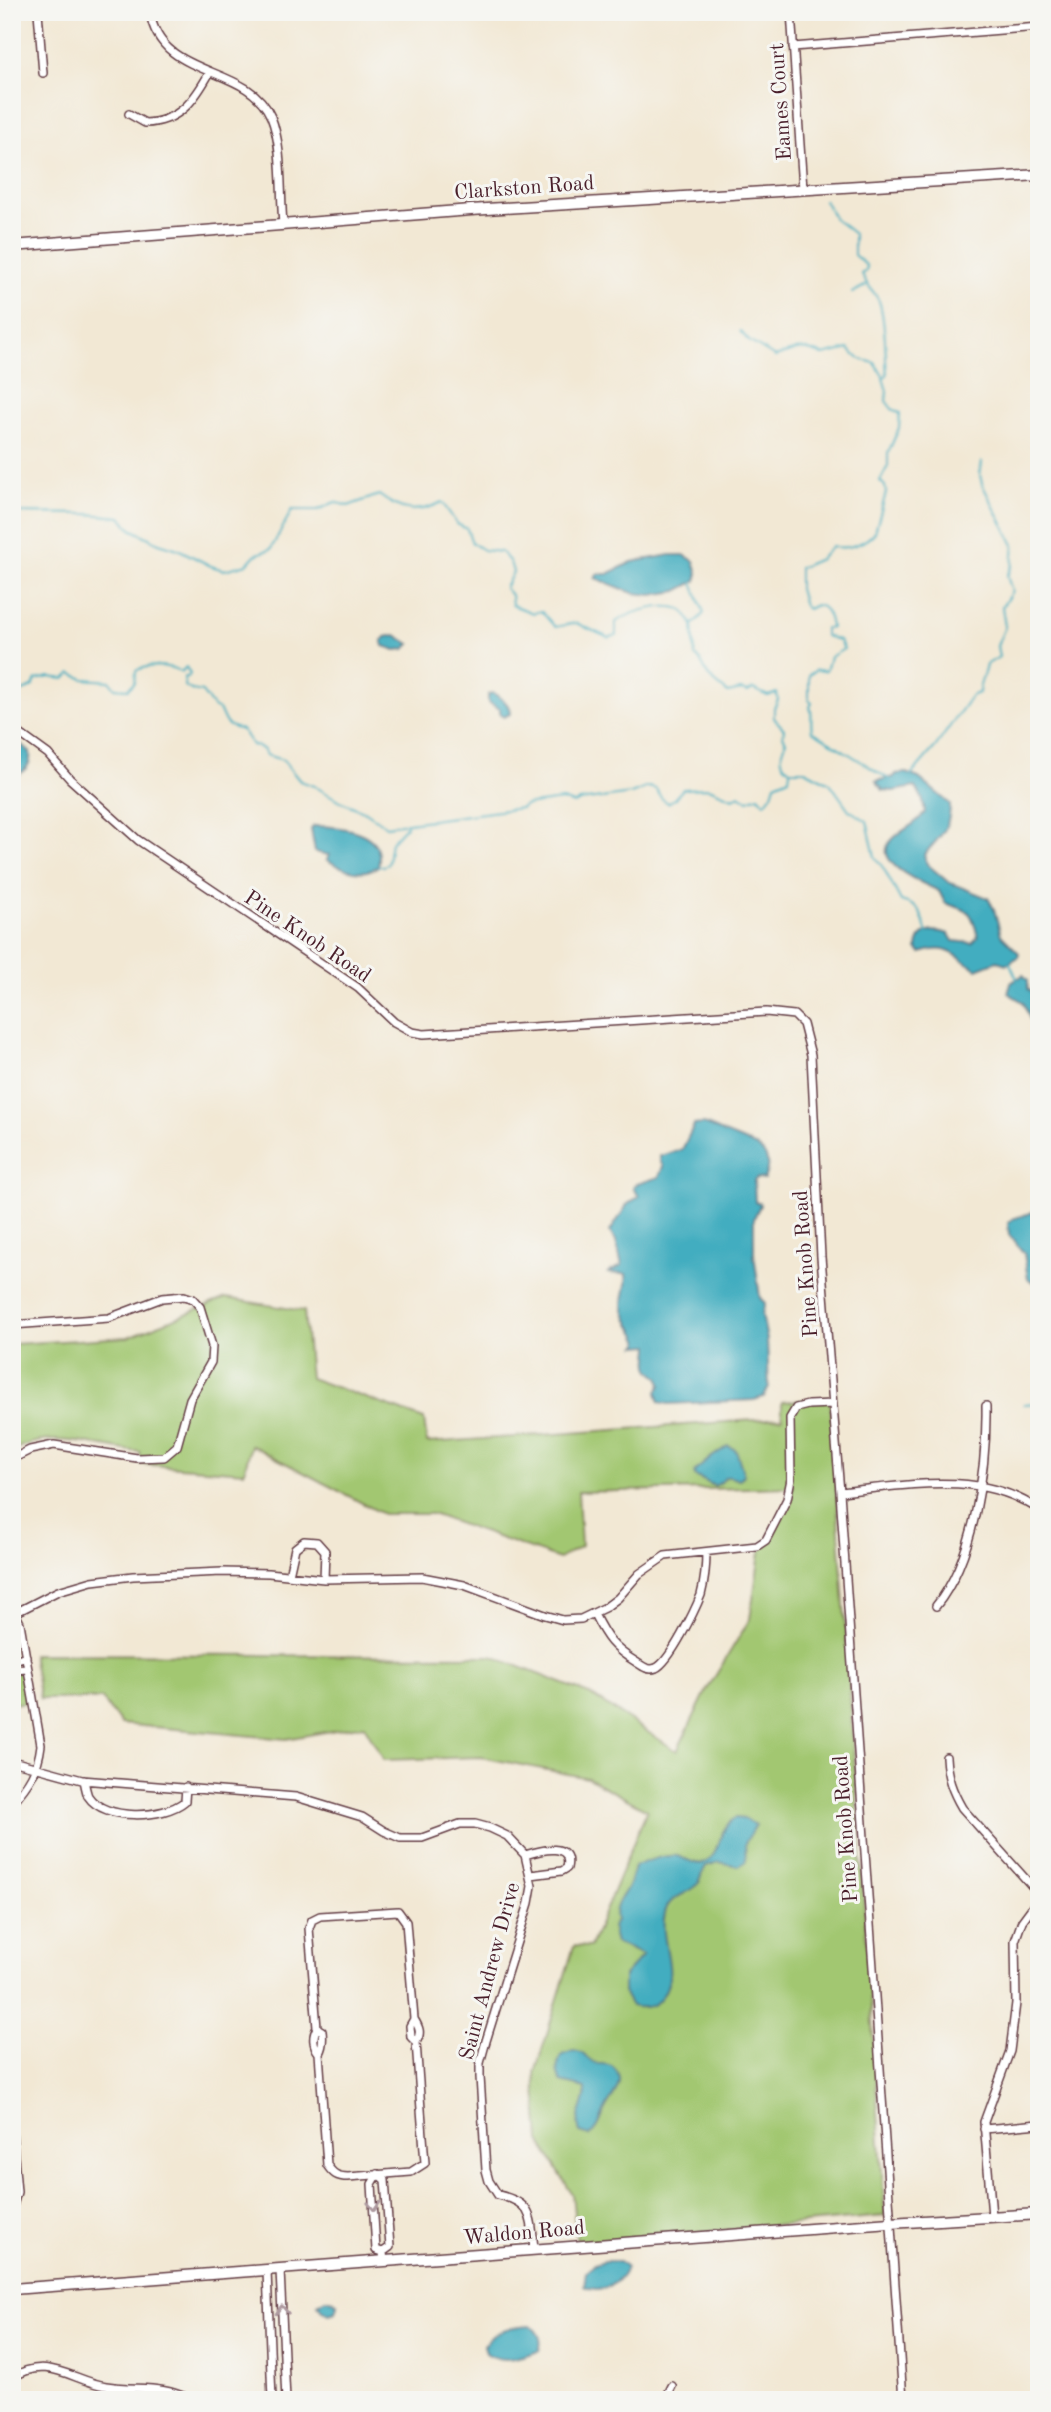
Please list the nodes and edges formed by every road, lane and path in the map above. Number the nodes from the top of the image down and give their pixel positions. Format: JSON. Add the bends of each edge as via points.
{"nodes":[{"id":1,"x":38,"y":12,"type":"edge"},
{"id":2,"x":150,"y":12,"type":"edge"},
{"id":3,"x":791,"y":12,"type":"edge"},
{"id":4,"x":1039,"y":27,"type":"edge"},
{"id":5,"x":793,"y":47,"type":"junction"},
{"id":6,"x":210,"y":72,"type":"junction"},
{"id":7,"x":43,"y":73,"type":"dead end"},
{"id":8,"x":129,"y":114,"type":"dead end"},
{"id":9,"x":1039,"y":175,"type":"edge"},
{"id":10,"x":803,"y":190,"type":"junction"},
{"id":11,"x":283,"y":224,"type":"junction"},
{"id":12,"x":12,"y":246,"type":"edge"},
{"id":13,"x":12,"y":728,"type":"edge"},
{"id":14,"x":12,"y":1325,"type":"edge"},
{"id":15,"x":833,"y":1404,"type":"junction"},
{"id":16,"x":986,"y":1406,"type":"dead end"},
{"id":17,"x":12,"y":1459,"type":"edge"},
{"id":18,"x":981,"y":1487,"type":"junction"},
{"id":19,"x":839,"y":1492,"type":"junction"},
{"id":20,"x":1039,"y":1510,"type":"edge"},
{"id":21,"x":706,"y":1552,"type":"junction"},
{"id":22,"x":289,"y":1575,"type":"junction"},
{"id":23,"x":324,"y":1579,"type":"junction"},
{"id":24,"x":936,"y":1606,"type":"dead end"},
{"id":25,"x":14,"y":1610,"type":"edge"},
{"id":26,"x":594,"y":1614,"type":"junction"},
{"id":27,"x":26,"y":1656,"type":"junction"},
{"id":28,"x":12,"y":1661,"type":"edge"},
{"id":29,"x":28,"y":1669,"type":"junction"},
{"id":30,"x":12,"y":1670,"type":"edge"},
{"id":31,"x":946,"y":1756,"type":"dead end"},
{"id":32,"x":12,"y":1762,"type":"edge"},
{"id":33,"x":37,"y":1767,"type":"junction"},
{"id":34,"x":84,"y":1780,"type":"junction"},
{"id":35,"x":186,"y":1787,"type":"junction"},
{"id":36,"x":12,"y":1803,"type":"edge"},
{"id":37,"x":525,"y":1855,"type":"junction"},
{"id":38,"x":531,"y":1875,"type":"junction"},
{"id":39,"x":1039,"y":1896,"type":"edge"},
{"id":40,"x":1039,"y":2124,"type":"edge"},
{"id":41,"x":984,"y":2129,"type":"junction"},
{"id":42,"x":12,"y":2133,"type":"edge"},
{"id":43,"x":377,"y":2174,"type":"junction"},
{"id":44,"x":12,"y":2209,"type":"edge"},
{"id":45,"x":1039,"y":2214,"type":"edge"},
{"id":46,"x":992,"y":2216,"type":"junction"},
{"id":47,"x":890,"y":2223,"type":"junction"},
{"id":48,"x":534,"y":2250,"type":"junction"},
{"id":49,"x":383,"y":2257,"type":"junction"},
{"id":50,"x":280,"y":2270,"type":"junction"},
{"id":51,"x":267,"y":2271,"type":"junction"},
{"id":52,"x":12,"y":2289,"type":"edge"},
{"id":53,"x":271,"y":2352,"type":"junction"},
{"id":54,"x":284,"y":2352,"type":"junction"},
{"id":55,"x":12,"y":2378,"type":"edge"},
{"id":56,"x":672,"y":2386,"type":"dead end"},
{"id":57,"x":192,"y":2400,"type":"edge"},
{"id":58,"x":272,"y":2400,"type":"edge"},
{"id":59,"x":286,"y":2400,"type":"edge"},
{"id":60,"x":665,"y":2400,"type":"edge"},
{"id":61,"x":903,"y":2400,"type":"edge"}],
"edges":[{"from":1,"to":7,"type":"street"},
{"from":2,"to":6,"type":"street","via":[[155,30],[168,48],[187,63]]},
{"from":3,"to":5,"type":"street","name":"Eames Court"},
{"from":4,"to":5,"type":"street"},
{"from":5,"to":10,"type":"street","name":"Eames Court"},
{"from":6,"to":8,"type":"street","via":[[196,96],[171,118],[145,123]]},
{"from":6,"to":11,"type":"street","via":[[238,83],[270,116]]},
{"from":9,"to":10,"type":"street","name":"Clarkston Road"},
{"from":10,"to":11,"type":"street","name":"Clarkston Road"},
{"from":11,"to":12,"type":"street","name":"Clarkston Road"},
{"from":13,"to":15,"type":"street","name":"Pine Knob Road","via":[[48,754],[138,840],[358,988],[394,1022],[412,1032],[766,1012],[793,1015],[803,1024],[811,1055]]},
{"from":14,"to":17,"type":"street","via":[[109,1318],[162,1298],[184,1296],[200,1307],[212,1346],[211,1362],[190,1399],[177,1446],[164,1457],[137,1458],[54,1445]]},
{"from":15,"to":19,"type":"street","name":"Pine Knob Road"},
{"from":15,"to":21,"type":"street","via":[[796,1408],[790,1418],[791,1479],[787,1499],[766,1540],[757,1546]]},
{"from":16,"to":18,"type":"street"},
{"from":18,"to":19,"type":"street","via":[[924,1484]]},
{"from":18,"to":20,"type":"street","via":[[1011,1495]]},
{"from":18,"to":24,"type":"street","via":[[960,1561]]},
{"from":19,"to":47,"type":"street","name":"Pine Knob Road"},
{"from":21,"to":26,"type":"street","via":[[675,1554],[653,1563],[618,1598]]},
{"from":21,"to":26,"type":"street","via":[[701,1595],[678,1639],[656,1668],[647,1669],[616,1649]]},
{"from":22,"to":23,"type":"street"},
{"from":22,"to":23,"type":"street","via":[[295,1548],[304,1541],[317,1542],[325,1551]]},
{"from":22,"to":25,"type":"street","via":[[222,1572],[110,1578],[58,1591]]},
{"from":23,"to":26,"type":"street","via":[[422,1577],[464,1585],[563,1620]]},
{"from":25,"to":27,"type":"street"},
{"from":27,"to":28,"type":"street"},
{"from":27,"to":29,"type":"street"},
{"from":29,"to":30,"type":"street"},
{"from":29,"to":33,"type":"street","via":[[41,1745]]},
{"from":31,"to":39,"type":"street","via":[[947,1776],[962,1808]]},
{"from":32,"to":33,"type":"street","name":"Saint Andrew Drive"},
{"from":33,"to":34,"type":"street","name":"Saint Andrew Drive"},
{"from":33,"to":36,"type":"street"},
{"from":34,"to":35,"type":"street","name":"Saint Andrew Drive"},
{"from":34,"to":35,"type":"street","via":[[94,1802],[136,1816],[178,1808],[185,1801]]},
{"from":35,"to":37,"type":"street","name":"Saint Andrew Drive","via":[[296,1797],[362,1817],[384,1831],[410,1839],[475,1824],[507,1836]]},
{"from":37,"to":38,"type":"street","name":"Saint Andrew Drive"},
{"from":37,"to":38,"type":"street","via":[[557,1850],[567,1855],[567,1868],[562,1871]]},
{"from":38,"to":48,"type":"street","name":"Saint Andrew Drive","via":[[529,1903],[480,2072],[489,2181],[498,2195],[516,2199],[528,2210]]},
{"from":39,"to":41,"type":"street","via":[[1015,1941],[1016,2003],[1010,2051]]},
{"from":40,"to":41,"type":"street"},
{"from":41,"to":46,"type":"street"},
{"from":42,"to":44,"type":"street","via":[[17,2192]]},
{"from":43,"to":43,"type":"street","via":[[411,2172],[425,2163],[416,2042],[419,2027],[414,2019],[406,1922],[398,1911],[320,1916],[309,1928],[317,2028],[314,2048],[319,2053],[327,2165],[338,2177]]},
{"from":43,"to":49,"type":"street","one_way":true,"via":[[372,2184],[376,2250]]},
{"from":43,"to":49,"type":"street","via":[[385,2180],[390,2247]]},
{"from":45,"to":46,"type":"street","name":"Waldon Road"},
{"from":46,"to":47,"type":"street","name":"Waldon Road"},
{"from":47,"to":48,"type":"street","name":"Waldon Road"},
{"from":47,"to":61,"type":"street","name":"Pine Knob Road"},
{"from":48,"to":49,"type":"street","name":"Waldon Road"},
{"from":49,"to":50,"type":"street","name":"Waldon Road"},
{"from":50,"to":51,"type":"street","name":"Waldon Road"},
{"from":54,"to":50,"type":"street","one_way":true},
{"from":51,"to":52,"type":"street","name":"Waldon Road"},
{"from":51,"to":53,"type":"street"},
{"from":53,"to":54,"type":"street"},
{"from":53,"to":58,"type":"street"},
{"from":54,"to":59,"type":"street"},
{"from":55,"to":57,"type":"street","via":[[20,2372],[52,2368],[102,2386],[165,2389]]},
{"from":56,"to":60,"type":"street"}]}
